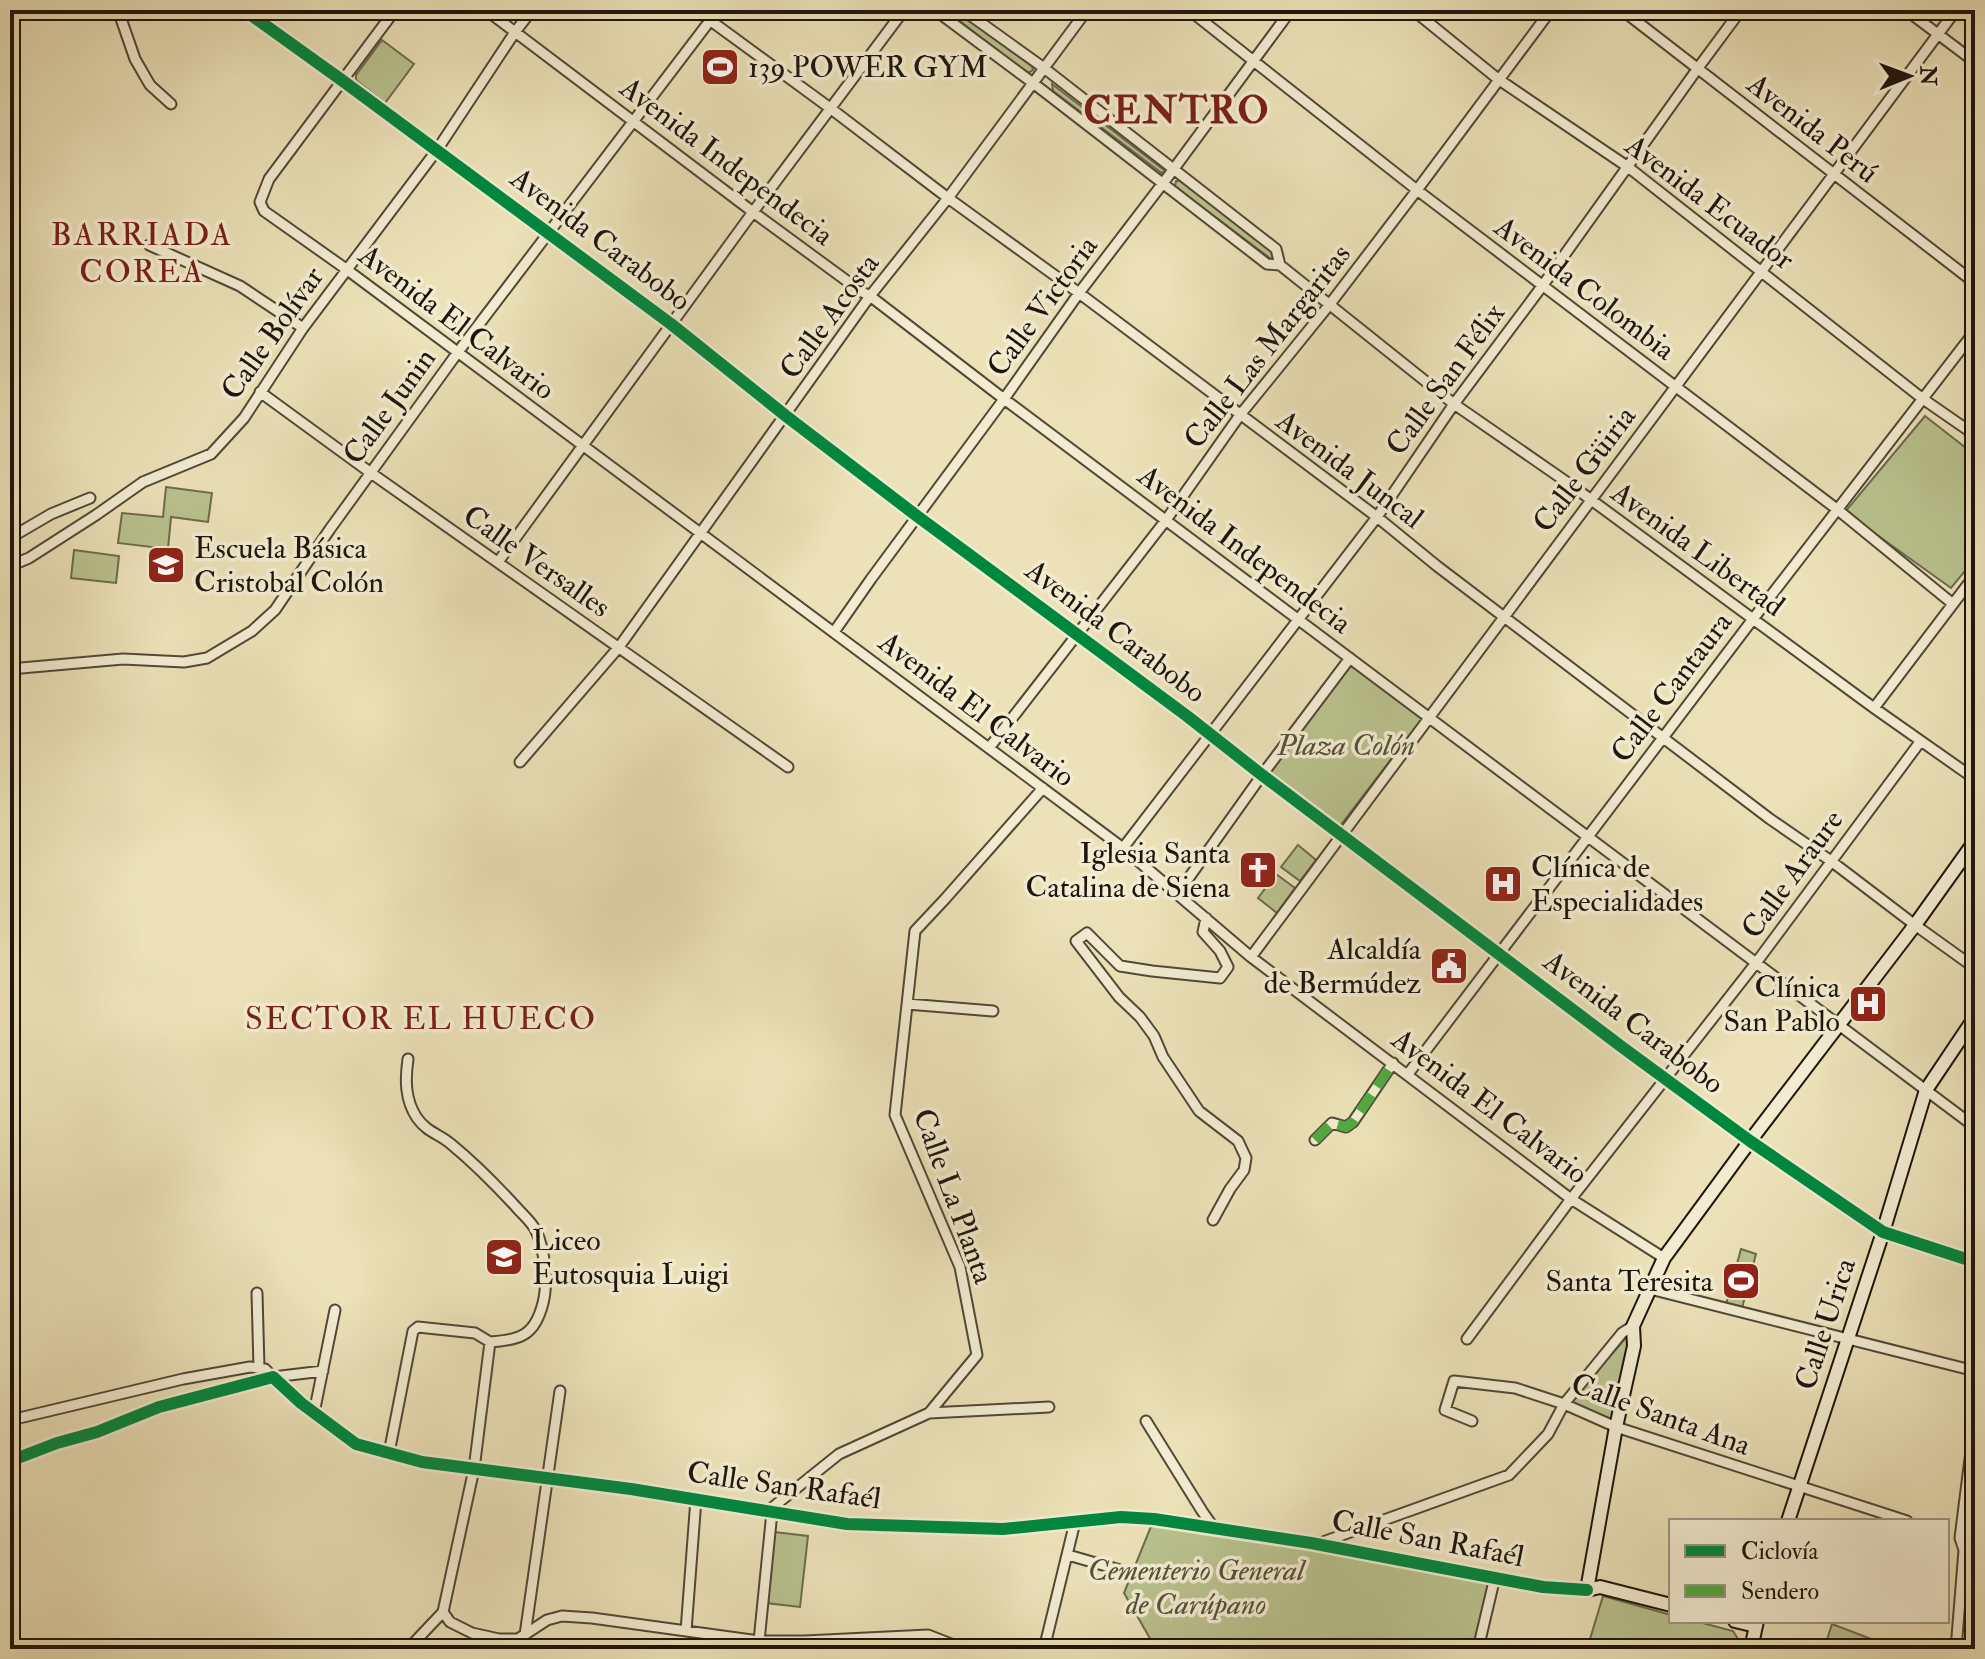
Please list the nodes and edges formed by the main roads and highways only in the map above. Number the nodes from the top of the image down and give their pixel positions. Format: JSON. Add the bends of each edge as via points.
{"nodes":[{"id":1,"x":1975,"y":841,"type":"edge"},
{"id":2,"x":1975,"y":1017,"type":"edge"},
{"id":3,"x":1789,"y":1519,"type":"edge"},
{"id":4,"x":1669,"y":1604,"type":"edge"},
{"id":5,"x":1757,"y":1624,"type":"edge"},
{"id":6,"x":1751,"y":1649,"type":"edge"}],
"edges":[{"from":1,"to":4,"type":"main road","via":[[1664,1258],[1633,1326],[1634,1346],[1587,1590],[1600,1587]]},
{"from":2,"to":3,"type":"main road","name":"Calle Urica","via":[[1926,1090]]},
{"from":5,"to":6,"type":"main road"}]}
